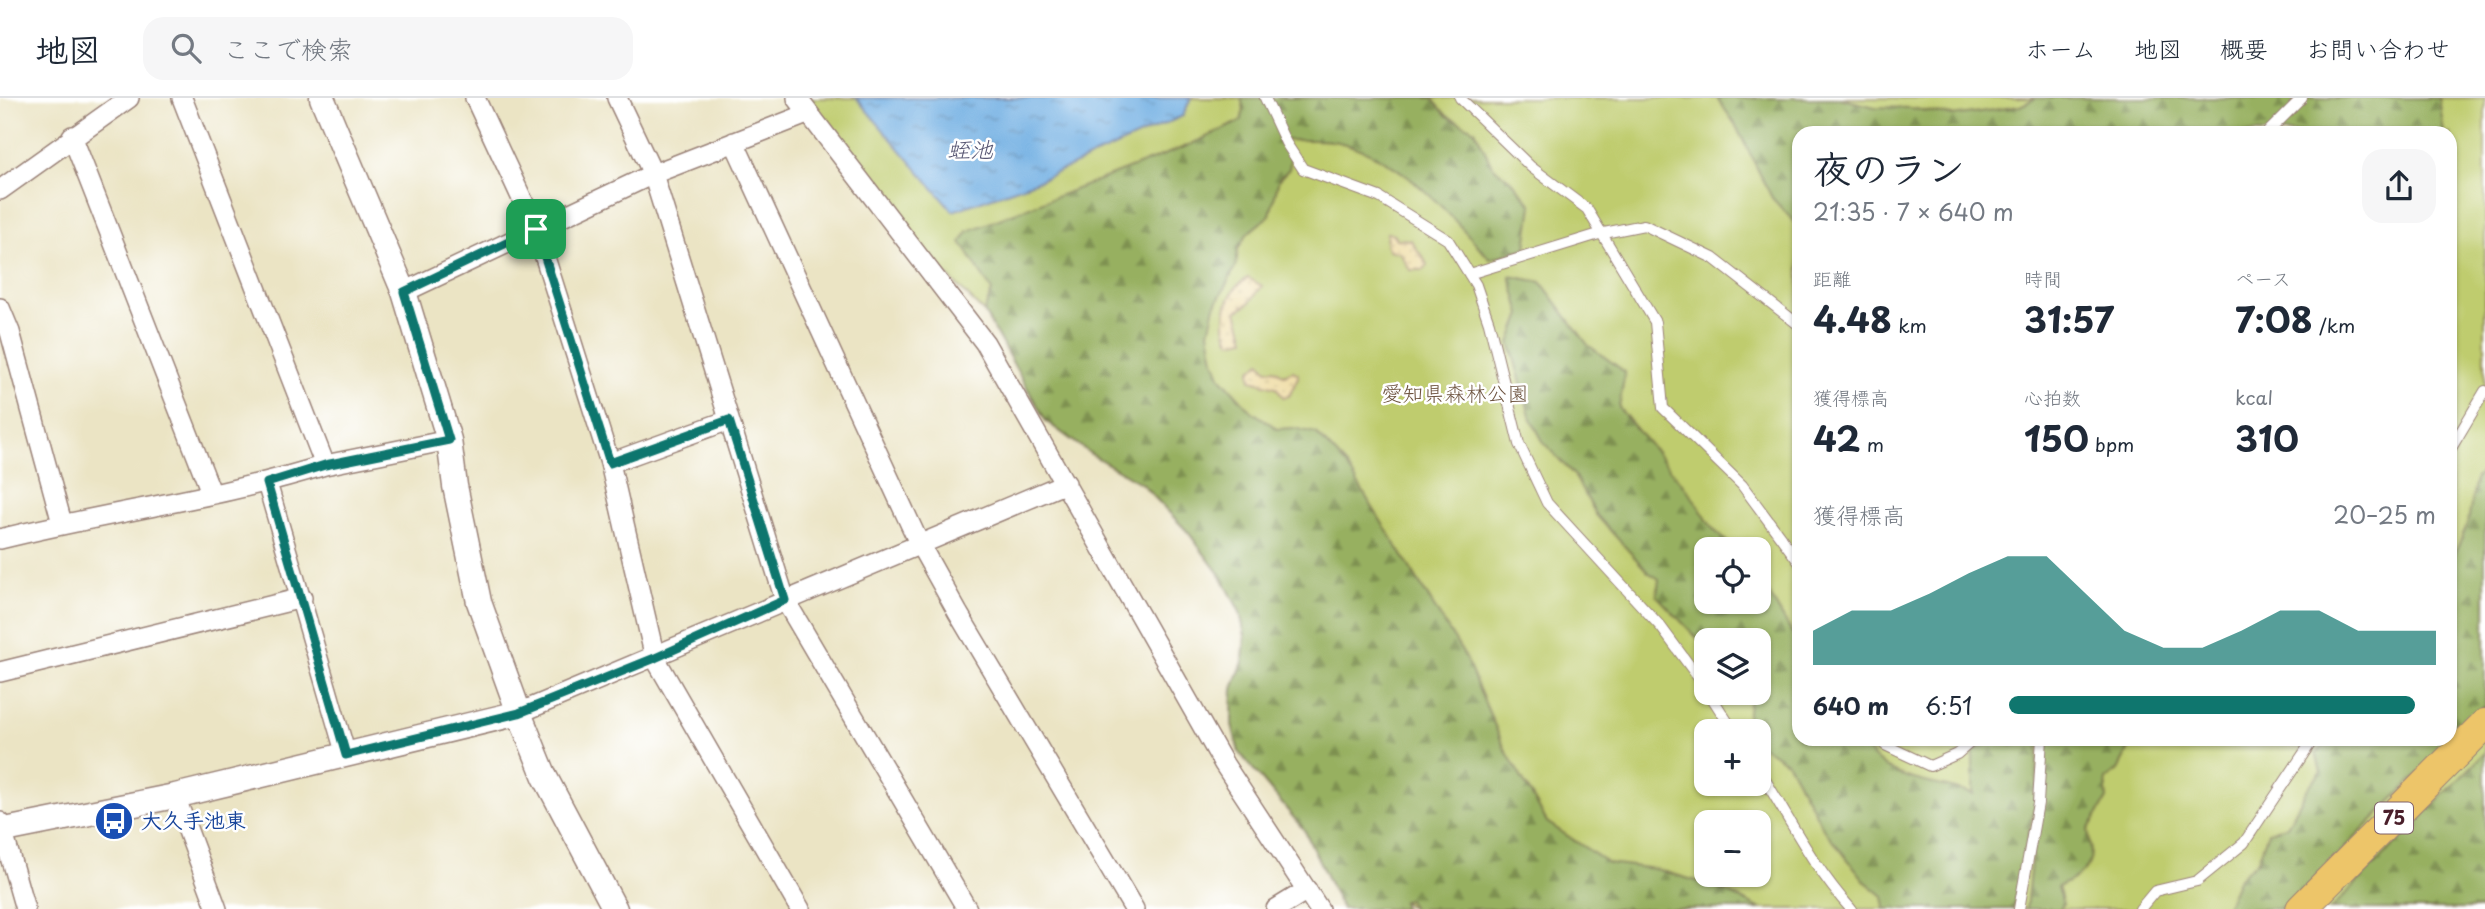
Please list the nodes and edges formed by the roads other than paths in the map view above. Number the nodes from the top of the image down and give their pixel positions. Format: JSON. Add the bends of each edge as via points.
{"nodes":[{"id":1,"x":182,"y":98,"type":"edge"},
{"id":2,"x":322,"y":98,"type":"edge"},
{"id":3,"x":475,"y":98,"type":"edge"},
{"id":4,"x":617,"y":98,"type":"edge"},
{"id":5,"x":1265,"y":98,"type":"edge"},
{"id":6,"x":1460,"y":98,"type":"edge"},
{"id":7,"x":2302,"y":98,"type":"edge"},
{"id":8,"x":123,"y":100,"type":"edge"},
{"id":9,"x":802,"y":106,"type":"edge"},
{"id":10,"x":2274,"y":126,"type":"edge"},
{"id":11,"x":72,"y":136,"type":"junction"},
{"id":12,"x":734,"y":142,"type":"junction"},
{"id":13,"x":653,"y":174,"type":"junction"},
{"id":14,"x":0,"y":190,"type":"edge"},
{"id":15,"x":536,"y":229,"type":"junction"},
{"id":16,"x":1599,"y":234,"type":"junction"},
{"id":17,"x":1469,"y":274,"type":"junction"},
{"id":18,"x":404,"y":292,"type":"junction"},
{"id":19,"x":0,"y":307,"type":"edge"},
{"id":20,"x":1792,"y":320,"type":"edge"},
{"id":21,"x":2485,"y":391,"type":"edge"},
{"id":22,"x":729,"y":420,"type":"junction"},
{"id":23,"x":2457,"y":438,"type":"edge"},
{"id":24,"x":449,"y":440,"type":"junction"},
{"id":25,"x":610,"y":463,"type":"junction"},
{"id":26,"x":325,"y":465,"type":"junction"},
{"id":27,"x":267,"y":483,"type":"junction"},
{"id":28,"x":1066,"y":483,"type":"junction"},
{"id":29,"x":211,"y":492,"type":"junction"},
{"id":30,"x":62,"y":523,"type":"junction"},
{"id":31,"x":0,"y":539,"type":"edge"},
{"id":32,"x":919,"y":543,"type":"junction"},
{"id":33,"x":1792,"y":553,"type":"edge"},
{"id":34,"x":302,"y":598,"type":"junction"},
{"id":35,"x":785,"y":600,"type":"junction"},
{"id":36,"x":655,"y":658,"type":"junction"},
{"id":37,"x":0,"y":672,"type":"edge"},
{"id":38,"x":1694,"y":672,"type":"edge"},
{"id":39,"x":519,"y":713,"type":"junction"},
{"id":40,"x":2485,"y":724,"type":"edge"},
{"id":41,"x":1887,"y":746,"type":"edge"},
{"id":42,"x":1966,"y":746,"type":"edge"},
{"id":43,"x":2042,"y":746,"type":"edge"},
{"id":44,"x":2309,"y":746,"type":"edge"},
{"id":45,"x":346,"y":755,"type":"junction"},
{"id":46,"x":1771,"y":791,"type":"edge"},
{"id":47,"x":175,"y":796,"type":"junction"},
{"id":48,"x":1,"y":828,"type":"edge"},
{"id":49,"x":1307,"y":890,"type":"junction"},
{"id":50,"x":25,"y":909,"type":"edge"},
{"id":51,"x":217,"y":909,"type":"edge"},
{"id":52,"x":615,"y":909,"type":"edge"},
{"id":53,"x":800,"y":909,"type":"edge"},
{"id":54,"x":967,"y":909,"type":"edge"},
{"id":55,"x":1134,"y":909,"type":"edge"},
{"id":56,"x":1276,"y":909,"type":"edge"},
{"id":57,"x":1319,"y":909,"type":"edge"},
{"id":58,"x":1851,"y":909,"type":"edge"},
{"id":59,"x":2019,"y":909,"type":"edge"},
{"id":60,"x":2140,"y":909,"type":"edge"},
{"id":61,"x":2301,"y":909,"type":"edge"}],
"edges":[{"from":1,"to":26,"type":"street"},
{"from":2,"to":18,"type":"street"},
{"from":3,"to":15,"type":"street"},
{"from":4,"to":13,"type":"street"},
{"from":5,"to":17,"type":"lane","via":[[1303,169],[1379,197],[1410,214],[1448,240]]},
{"from":6,"to":16,"type":"lane","via":[[1531,167],[1587,209]]},
{"from":7,"to":10,"type":"lane"},
{"from":8,"to":11,"type":"street"},
{"from":9,"to":12,"type":"street"},
{"from":9,"to":28,"type":"street","via":[[985,343]]},
{"from":11,"to":14,"type":"street"},
{"from":11,"to":29,"type":"street"},
{"from":12,"to":13,"type":"street"},
{"from":12,"to":32,"type":"street"},
{"from":13,"to":15,"type":"street"},
{"from":13,"to":22,"type":"street"},
{"from":15,"to":18,"type":"street"},
{"from":15,"to":25,"type":"street"},
{"from":16,"to":17,"type":"lane"},
{"from":16,"to":20,"type":"lane","via":[[1644,225],[1713,258]]},
{"from":16,"to":33,"type":"lane","via":[[1655,322],[1663,408],[1742,485]]},
{"from":17,"to":38,"type":"lane","via":[[1489,323],[1519,444],[1547,503],[1661,627]]},
{"from":18,"to":24,"type":"street"},
{"from":19,"to":30,"type":"street"},
{"from":21,"to":23,"type":"lane"},
{"from":22,"to":25,"type":"street"},
{"from":22,"to":35,"type":"street"},
{"from":24,"to":26,"type":"street"},
{"from":24,"to":39,"type":"street","via":[[479,602]]},
{"from":25,"to":36,"type":"street"},
{"from":26,"to":27,"type":"street"},
{"from":27,"to":29,"type":"street"},
{"from":27,"to":34,"type":"street"},
{"from":28,"to":32,"type":"street"},
{"from":28,"to":49,"type":"street","via":[[1224,764]]},
{"from":29,"to":30,"type":"street"},
{"from":30,"to":31,"type":"street"},
{"from":32,"to":35,"type":"street"},
{"from":32,"to":55,"type":"street"},
{"from":34,"to":37,"type":"street"},
{"from":34,"to":45,"type":"street"},
{"from":35,"to":36,"type":"street"},
{"from":35,"to":54,"type":"street"},
{"from":36,"to":39,"type":"street"},
{"from":36,"to":53,"type":"street"},
{"from":39,"to":45,"type":"street"},
{"from":39,"to":52,"type":"street","via":[[545,776]]},
{"from":40,"to":61,"type":"main road","number":"75"},
{"from":41,"to":42,"type":"lane","via":[[1930,766]]},
{"from":43,"to":59,"type":"lane","via":[[2038,803]]},
{"from":44,"to":60,"type":"lane","via":[[2244,843],[2197,881],[2155,891]]},
{"from":45,"to":47,"type":"street"},
{"from":46,"to":58,"type":"lane","via":[[1808,855]]},
{"from":47,"to":48,"type":"street"},
{"from":47,"to":51,"type":"street"},
{"from":48,"to":50,"type":"street"},
{"from":49,"to":56,"type":"street"},
{"from":49,"to":57,"type":"street"}]}
